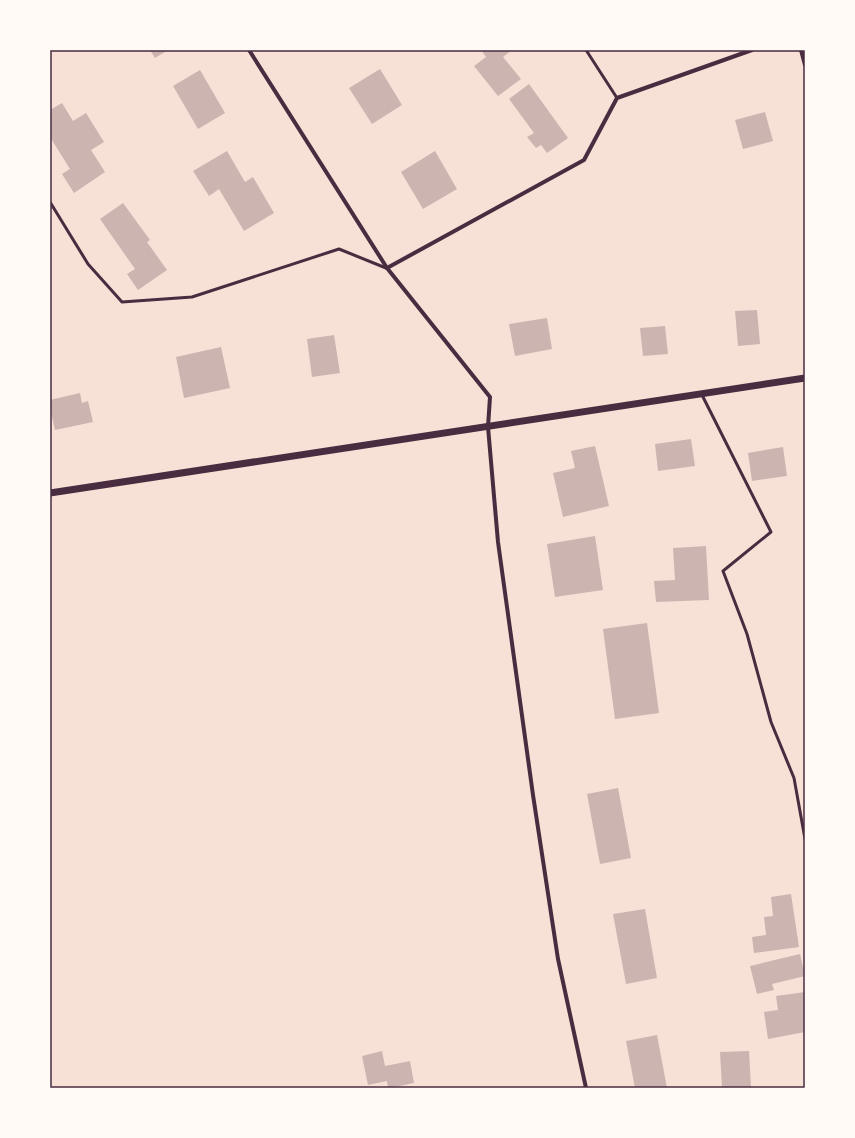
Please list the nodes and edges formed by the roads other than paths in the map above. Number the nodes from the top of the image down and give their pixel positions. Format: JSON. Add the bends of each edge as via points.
{"nodes":[{"id":1,"x":249,"y":50,"type":"edge"},
{"id":2,"x":586,"y":50,"type":"edge"},
{"id":3,"x":752,"y":50,"type":"edge"},
{"id":4,"x":801,"y":50,"type":"edge"},
{"id":5,"x":805,"y":65,"type":"edge"},
{"id":6,"x":617,"y":98,"type":"junction"},
{"id":7,"x":50,"y":202,"type":"edge"},
{"id":8,"x":387,"y":268,"type":"junction"},
{"id":9,"x":805,"y":378,"type":"edge"},
{"id":10,"x":702,"y":394,"type":"junction"},
{"id":11,"x":488,"y":427,"type":"junction"},
{"id":12,"x":50,"y":493,"type":"edge"},
{"id":13,"x":805,"y":839,"type":"edge"},
{"id":14,"x":586,"y":1088,"type":"edge"}],
"edges":[{"from":1,"to":8,"type":"street"},
{"from":2,"to":6,"type":"lane"},
{"from":3,"to":6,"type":"street"},
{"from":4,"to":5,"type":"street"},
{"from":6,"to":8,"type":"street","via":[[584,160]]},
{"from":7,"to":8,"type":"lane","via":[[88,264],[122,302],[192,297],[339,249]]},
{"from":8,"to":11,"type":"street","via":[[490,398]]},
{"from":9,"to":10,"type":"street"},
{"from":10,"to":11,"type":"street"},
{"from":10,"to":13,"type":"lane","via":[[771,532],[723,571],[747,634],[771,722],[794,778]]},
{"from":11,"to":12,"type":"street"},
{"from":11,"to":14,"type":"street","via":[[498,542],[533,795],[558,959]]}]}
